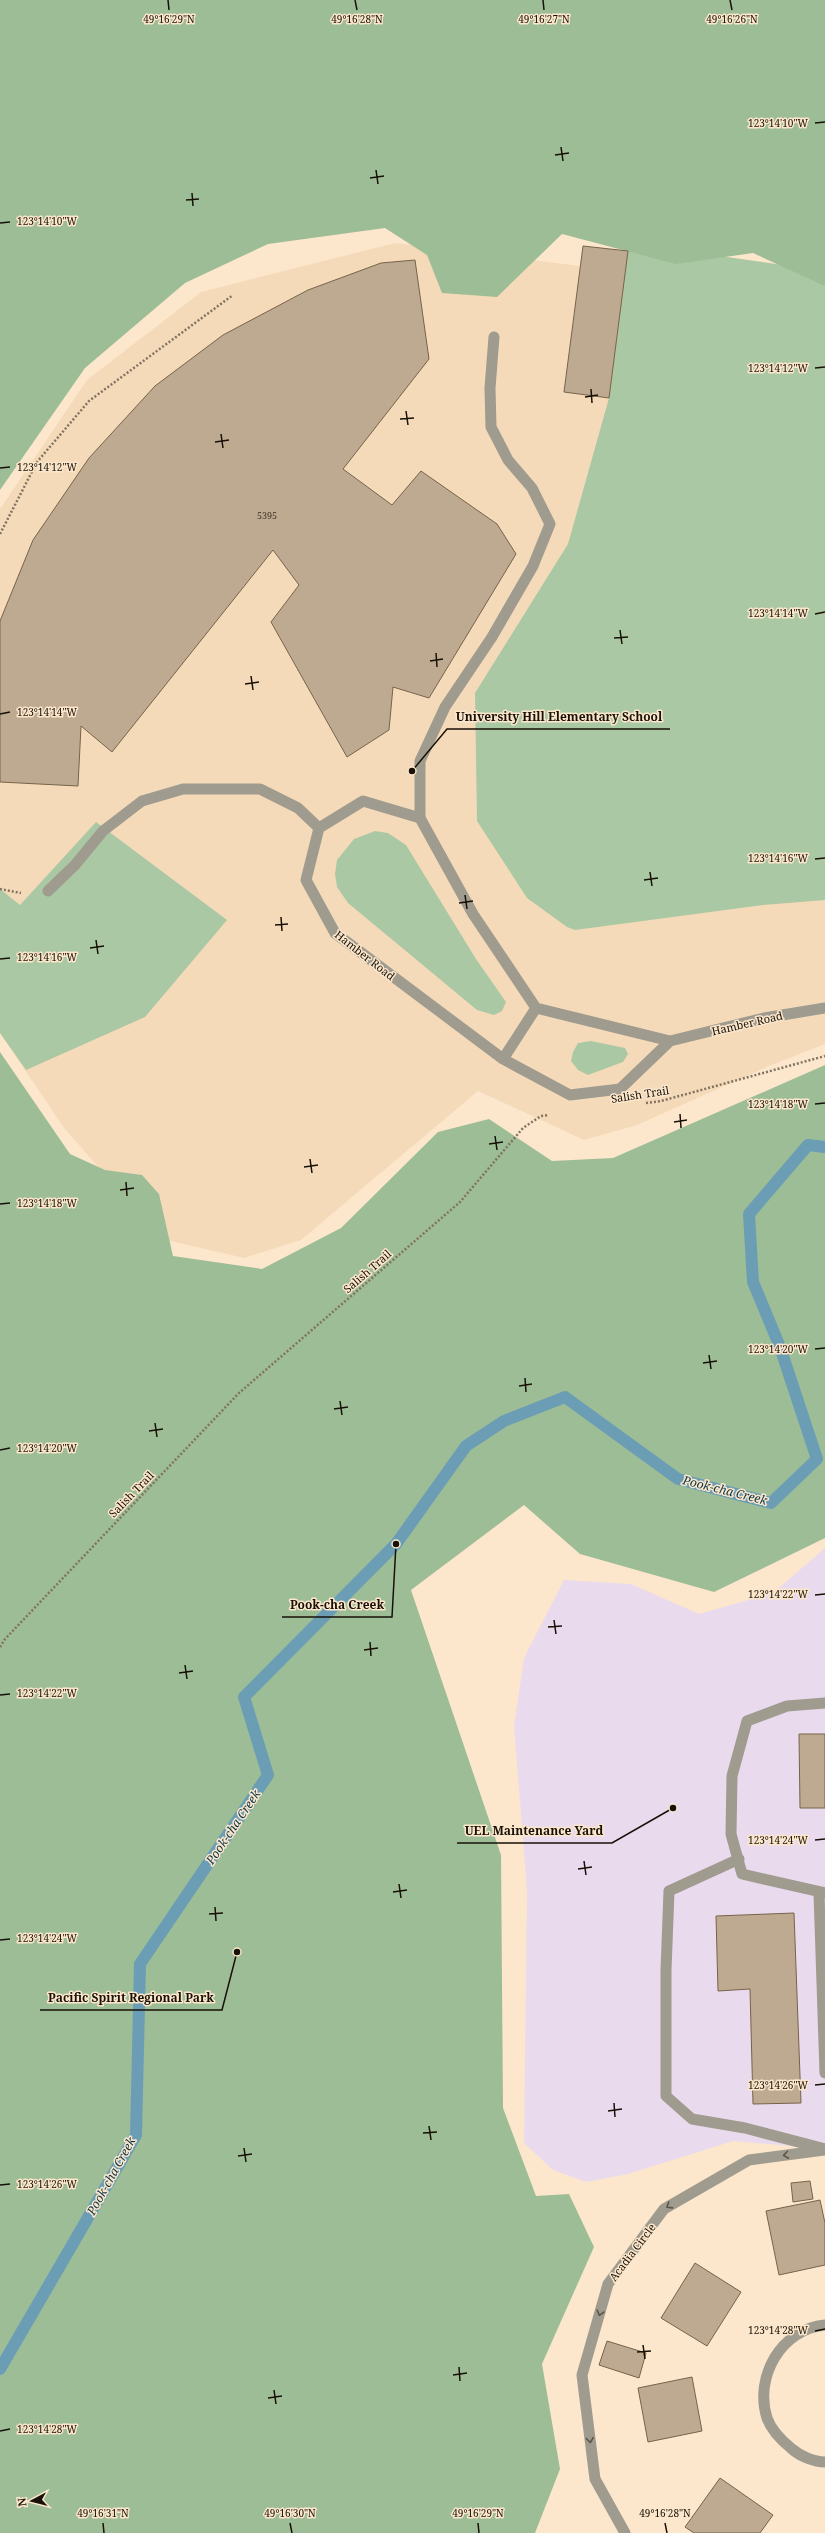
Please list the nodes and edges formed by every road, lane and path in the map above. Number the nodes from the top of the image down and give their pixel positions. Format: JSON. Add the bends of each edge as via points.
{"nodes":[{"id":1,"x":234,"y":295,"type":"dead end"},
{"id":2,"x":494,"y":337,"type":"dead end"},
{"id":3,"x":0,"y":534,"type":"edge"},
{"id":4,"x":420,"y":818,"type":"junction"},
{"id":5,"x":319,"y":828,"type":"junction"},
{"id":6,"x":48,"y":891,"type":"dead end"},
{"id":7,"x":536,"y":1008,"type":"junction"},
{"id":8,"x":825,"y":1008,"type":"edge"},
{"id":9,"x":670,"y":1042,"type":"junction"},
{"id":10,"x":825,"y":1056,"type":"edge"},
{"id":11,"x":503,"y":1059,"type":"junction"},
{"id":12,"x":639,"y":1104,"type":"dead end"},
{"id":13,"x":556,"y":1114,"type":"dead end"},
{"id":14,"x":0,"y":1647,"type":"edge"},
{"id":15,"x":825,"y":1703,"type":"edge"},
{"id":16,"x":738,"y":1859,"type":"junction"},
{"id":17,"x":822,"y":1893,"type":"edge"},
{"id":18,"x":825,"y":2073,"type":"edge"},
{"id":19,"x":825,"y":2149,"type":"edge"},
{"id":20,"x":825,"y":2325,"type":"edge"},
{"id":21,"x":825,"y":2462,"type":"edge"},
{"id":22,"x":625,"y":2533,"type":"edge"}],
"edges":[{"from":1,"to":3,"type":"path","via":[[88,401],[37,462]]},
{"from":2,"to":4,"type":"street","via":[[490,388],[491,427],[508,460],[532,488],[550,524],[533,566],[492,637],[445,707],[420,761]]},
{"from":4,"to":5,"type":"street","via":[[363,801]]},
{"from":4,"to":7,"type":"street","via":[[473,914]]},
{"from":5,"to":6,"type":"street","via":[[298,808],[260,789],[183,789],[142,801],[103,831],[75,865]]},
{"from":5,"to":11,"type":"street","name":"Hamber Road","via":[[306,880],[335,933]]},
{"from":7,"to":9,"type":"street","name":"Hamber Road"},
{"from":7,"to":11,"type":"street"},
{"from":8,"to":9,"type":"street","name":"Hamber Road","via":[[764,1018]]},
{"from":9,"to":11,"type":"street","name":"Hamber Road","via":[[620,1089],[570,1095]]},
{"from":10,"to":12,"type":"path","name":"Salish Trail","via":[[661,1101]]},
{"from":13,"to":14,"type":"path","name":"Salish Trail","via":[[542,1116],[523,1128],[460,1202],[239,1393]]},
{"from":15,"to":16,"type":"street","via":[[787,1706],[747,1721],[732,1776],[731,1834]]},
{"from":16,"to":17,"type":"street","via":[[742,1874]]},
{"from":16,"to":19,"type":"street","via":[[669,1891],[666,2096],[692,2119],[745,2128]]},
{"from":17,"to":18,"type":"street"},
{"from":19,"to":22,"type":"street","name":"Acadia Circle","one_way":true,"via":[[748,2160],[664,2209],[608,2284],[582,2375],[595,2479]]},
{"from":20,"to":21,"type":"street","via":[[815,2326],[796,2335],[778,2350],[766,2371],[763,2395],[768,2418],[780,2439],[798,2454]]}]}
